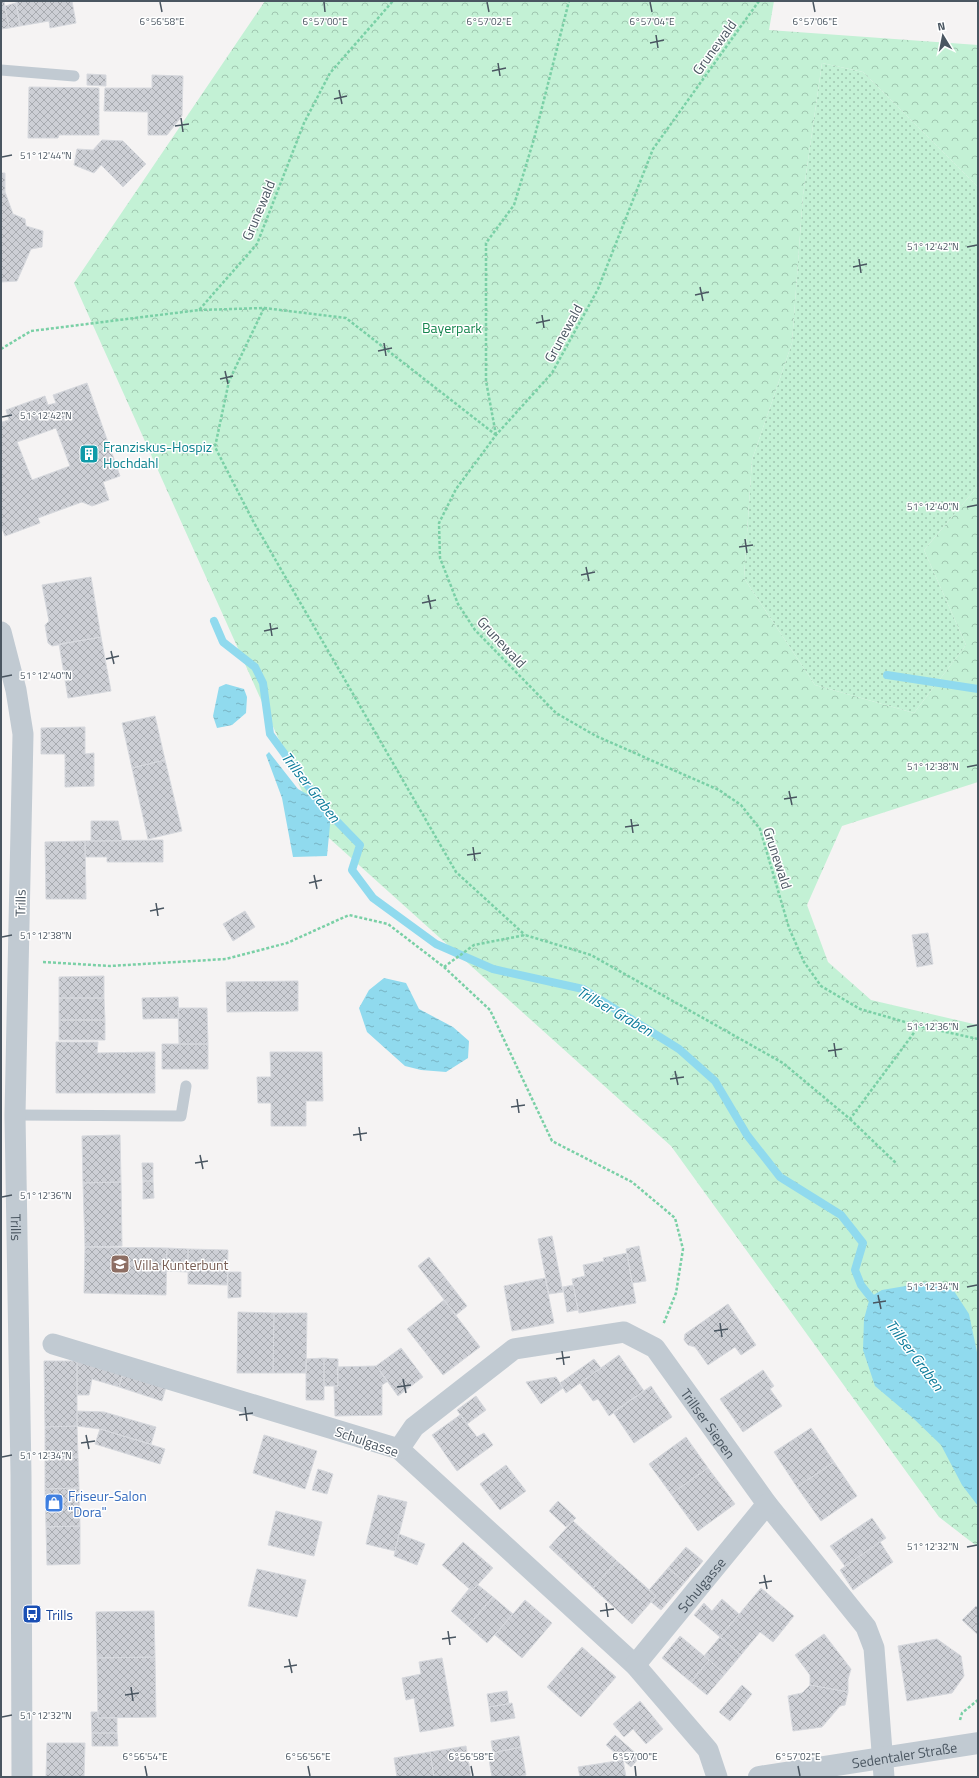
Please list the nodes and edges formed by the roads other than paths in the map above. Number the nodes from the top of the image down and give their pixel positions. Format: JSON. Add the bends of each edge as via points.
{"nodes":[{"id":1,"x":1,"y":70,"type":"edge"},
{"id":2,"x":74,"y":76,"type":"dead end"},
{"id":3,"x":1,"y":632,"type":"edge"},
{"id":4,"x":10,"y":960,"type":"edge"},
{"id":5,"x":186,"y":1086,"type":"dead end"},
{"id":6,"x":15,"y":1115,"type":"junction"},
{"id":7,"x":53,"y":1344,"type":"dead end"},
{"id":8,"x":399,"y":1449,"type":"junction"},
{"id":9,"x":767,"y":1504,"type":"junction"},
{"id":10,"x":635,"y":1665,"type":"junction"},
{"id":11,"x":978,"y":1743,"type":"edge"},
{"id":12,"x":884,"y":1768,"type":"edge"},
{"id":13,"x":22,"y":1777,"type":"edge"},
{"id":14,"x":717,"y":1777,"type":"edge"},
{"id":15,"x":760,"y":1777,"type":"edge"}],
"edges":[{"from":1,"to":2,"type":"lane"},
{"from":3,"to":4,"type":"street","name":"Trills","via":[[16,690],[23,734]]},
{"from":4,"to":6,"type":"street","name":"Trills"},
{"from":5,"to":6,"type":"lane","via":[[181,1116]]},
{"from":6,"to":13,"type":"street","name":"Trills","via":[[21,1482]]},
{"from":7,"to":8,"type":"street","name":"Schulgasse"},
{"from":8,"to":9,"type":"street","name":"Trillser Siepen","via":[[414,1428],[514,1349],[624,1332],[655,1348]]},
{"from":8,"to":10,"type":"street","name":"Schulgasse"},
{"from":9,"to":10,"type":"street","name":"Schulgasse"},
{"from":9,"to":12,"type":"street","name":"Trillser Siepen","via":[[866,1627],[874,1648]]},
{"from":10,"to":14,"type":"street","name":"Schulgasse","via":[[708,1750]]},
{"from":11,"to":12,"type":"street","name":"Sedentaler Straße"},
{"from":12,"to":15,"type":"street","name":"Sedentaler Straße"}]}
